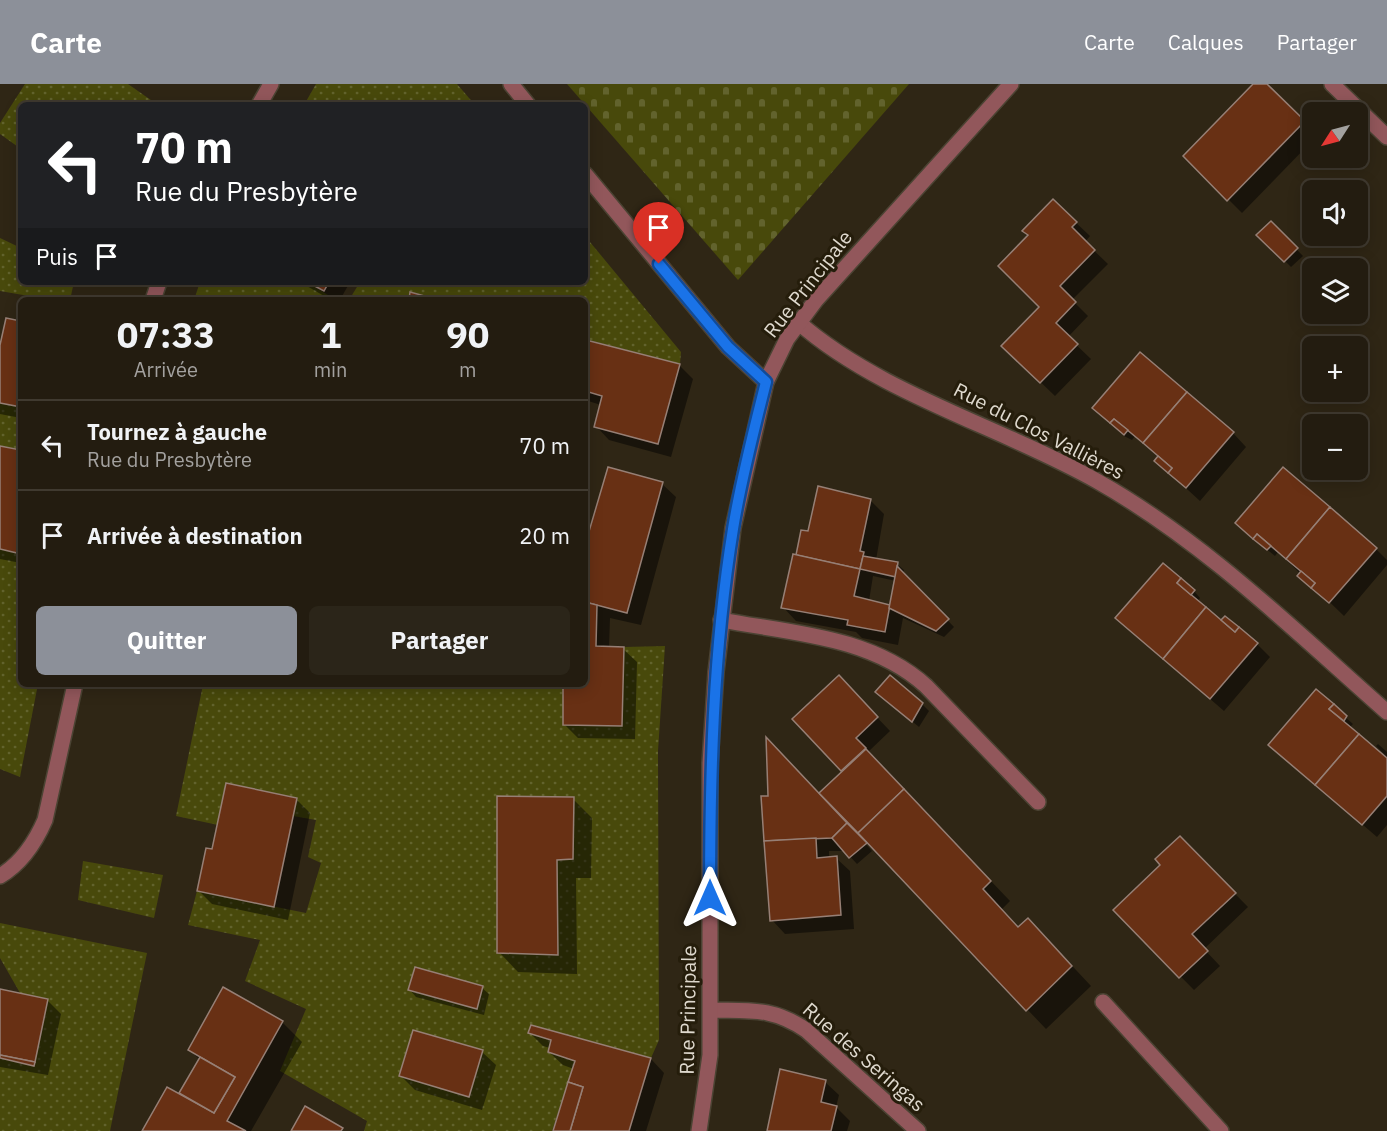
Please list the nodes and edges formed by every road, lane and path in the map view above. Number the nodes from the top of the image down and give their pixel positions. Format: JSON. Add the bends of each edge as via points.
{"nodes":[{"id":1,"x":271,"y":84,"type":"edge"},
{"id":2,"x":511,"y":84,"type":"edge"},
{"id":3,"x":1011,"y":84,"type":"edge"},
{"id":4,"x":1332,"y":84,"type":"edge"},
{"id":5,"x":261,"y":102,"type":"edge"},
{"id":6,"x":526,"y":102,"type":"edge"},
{"id":7,"x":1387,"y":137,"type":"edge"},
{"id":8,"x":588,"y":178,"type":"edge"},
{"id":9,"x":798,"y":322,"type":"junction"},
{"id":10,"x":766,"y":382,"type":"junction"},
{"id":11,"x":720,"y":620,"type":"junction"},
{"id":12,"x":74,"y":687,"type":"edge"},
{"id":13,"x":1387,"y":712,"type":"edge"},
{"id":14,"x":1038,"y":802,"type":"dead end"},
{"id":15,"x":0,"y":876,"type":"edge"},
{"id":16,"x":1103,"y":1002,"type":"dead end"},
{"id":17,"x":711,"y":1010,"type":"junction"},
{"id":18,"x":699,"y":1131,"type":"edge"},
{"id":19,"x":918,"y":1131,"type":"edge"},
{"id":20,"x":1221,"y":1131,"type":"edge"}],
"edges":[{"from":1,"to":5,"type":"street"},
{"from":2,"to":6,"type":"street"},
{"from":3,"to":9,"type":"street","name":"Rue Principale"},
{"from":4,"to":7,"type":"street"},
{"from":8,"to":10,"type":"street","via":[[728,347]]},
{"from":9,"to":10,"type":"street","name":"Rue Principale"},
{"from":9,"to":13,"type":"street","name":"Rue du Clos Vallières","via":[[823,344],[864,369],[1062,462],[1135,504],[1198,549]]},
{"from":10,"to":11,"type":"street","name":"Rue Principale","via":[[741,486]]},
{"from":11,"to":14,"type":"street","via":[[846,644],[888,658],[926,686]]},
{"from":11,"to":17,"type":"street","name":"Rue Principale","via":[[710,763]]},
{"from":12,"to":15,"type":"street","via":[[45,820],[24,855]]},
{"from":16,"to":20,"type":"street"},
{"from":17,"to":18,"type":"street","name":"Rue Principale","via":[[707,1089]]},
{"from":17,"to":19,"type":"street","name":"Rue des Seringas","via":[[761,1011],[790,1019]]}]}
